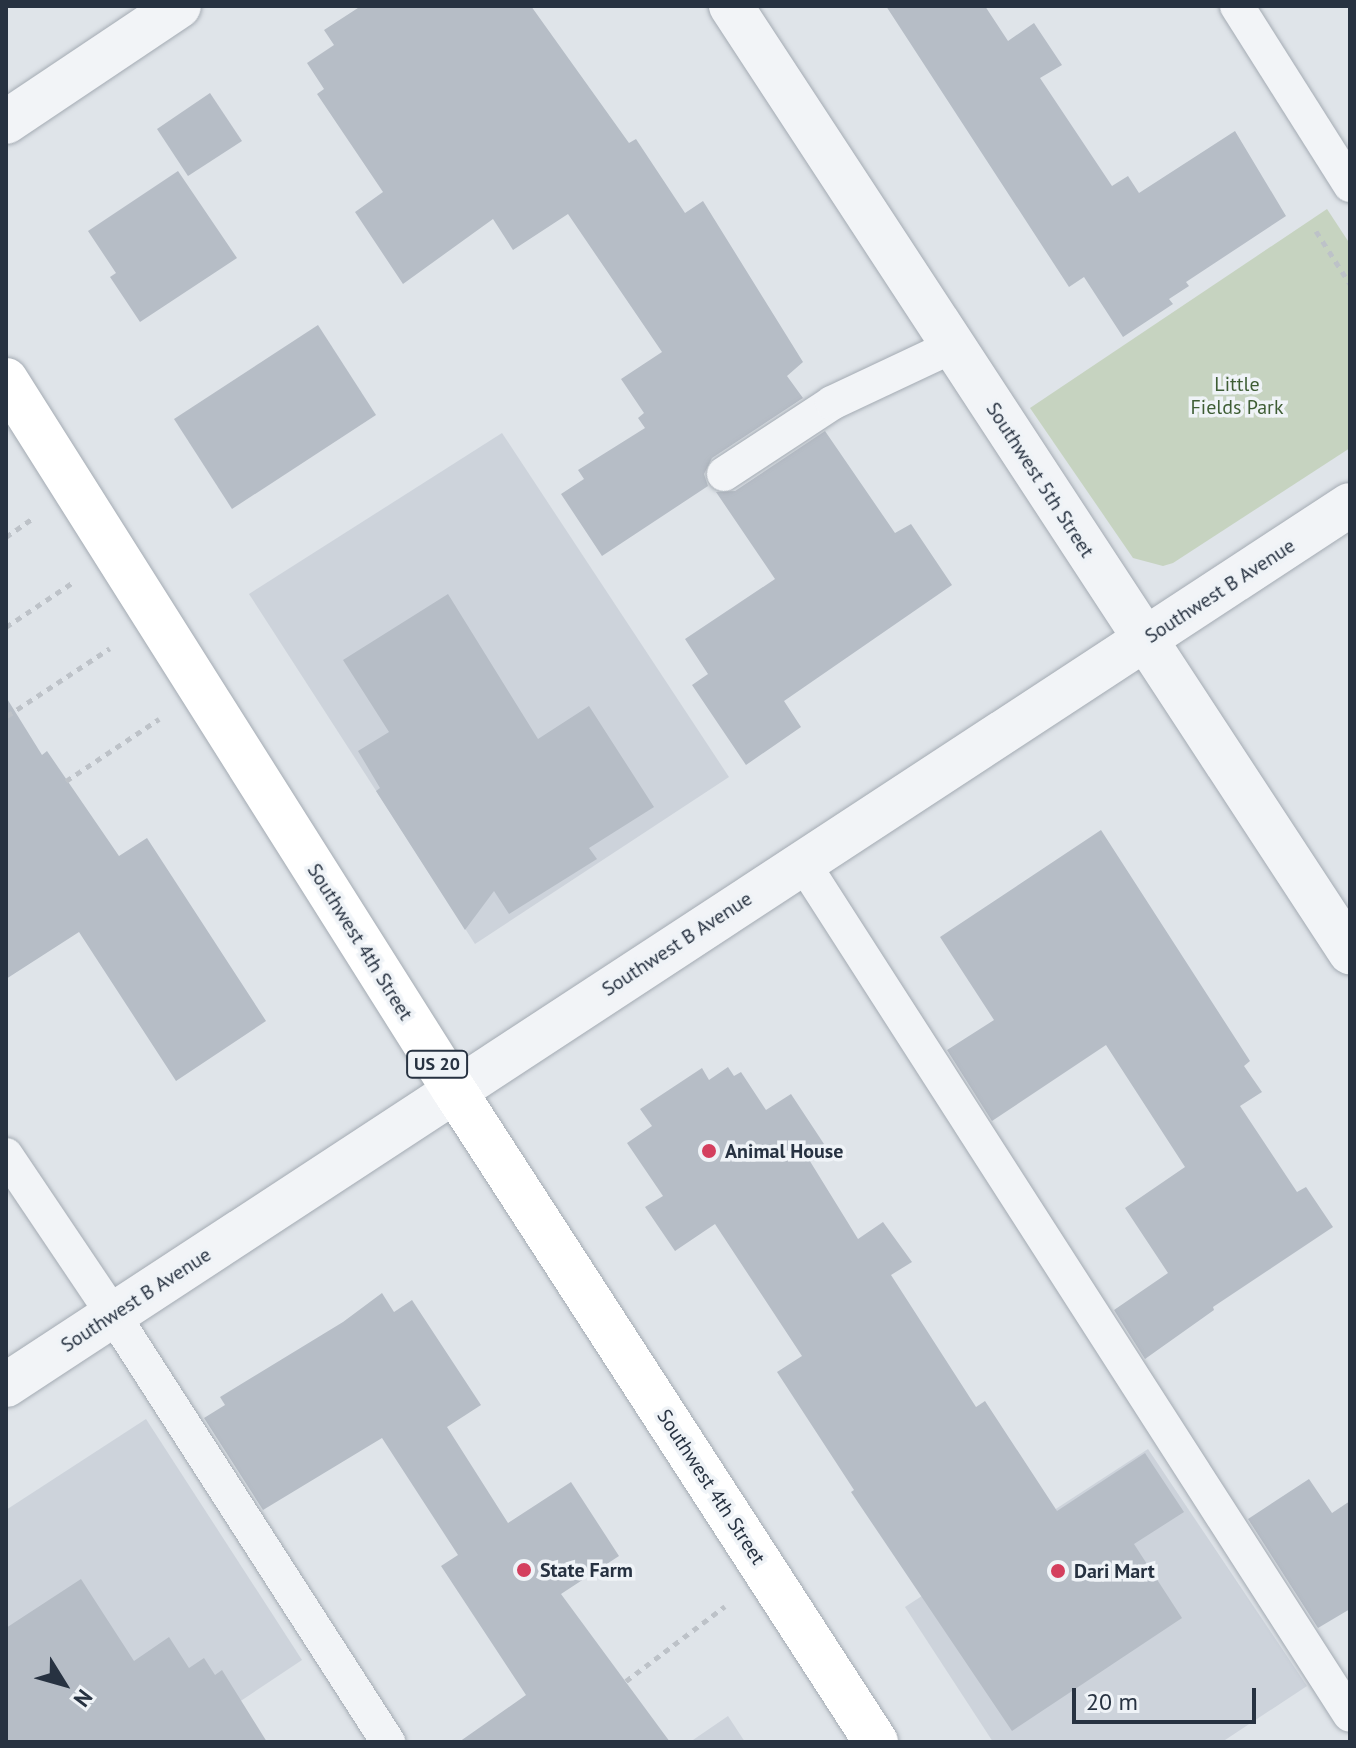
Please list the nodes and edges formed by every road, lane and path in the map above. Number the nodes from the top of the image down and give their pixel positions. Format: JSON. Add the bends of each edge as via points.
{"nodes":[{"id":1,"x":179,"y":6,"type":"edge"},
{"id":2,"x":731,"y":6,"type":"edge"},
{"id":3,"x":1237,"y":6,"type":"edge"},
{"id":4,"x":6,"y":122,"type":"edge"},
{"id":5,"x":1350,"y":185,"type":"edge"},
{"id":6,"x":1316,"y":231,"type":"dead end"},
{"id":7,"x":1350,"y":284,"type":"edge"},
{"id":8,"x":953,"y":346,"type":"junction"},
{"id":9,"x":6,"y":380,"type":"edge"},
{"id":10,"x":724,"y":474,"type":"dead end"},
{"id":11,"x":1350,"y":505,"type":"edge"},
{"id":12,"x":115,"y":554,"type":"junction"},
{"id":13,"x":156,"y":618,"type":"junction"},
{"id":14,"x":6,"y":627,"type":"edge"},
{"id":15,"x":1145,"y":641,"type":"junction"},
{"id":16,"x":202,"y":691,"type":"junction"},
{"id":17,"x":7,"y":716,"type":"edge"},
{"id":18,"x":66,"y":781,"type":"dead end"},
{"id":19,"x":803,"y":863,"type":"junction"},
{"id":20,"x":1350,"y":952,"type":"edge"},
{"id":21,"x":454,"y":1090,"type":"junction"},
{"id":22,"x":6,"y":1155,"type":"edge"},
{"id":23,"x":114,"y":1316,"type":"junction"},
{"id":24,"x":6,"y":1385,"type":"edge"},
{"id":25,"x":768,"y":1575,"type":"junction"},
{"id":26,"x":626,"y":1681,"type":"dead end"},
{"id":27,"x":1350,"y":1715,"type":"edge"},
{"id":28,"x":388,"y":1742,"type":"edge"},
{"id":29,"x":876,"y":1742,"type":"edge"}],
"edges":[{"from":1,"to":4,"type":"street"},
{"from":2,"to":8,"type":"street","name":"Southwest 5th Street"},
{"from":3,"to":5,"type":"lane"},
{"from":6,"to":7,"type":"path"},
{"from":8,"to":10,"type":"lane","via":[[832,403]]},
{"from":8,"to":15,"type":"street","name":"Southwest 5th Street"},
{"from":9,"to":12,"type":"highway","name":"Southwest 4th Street","number":"US 20"},
{"from":11,"to":15,"type":"street","name":"Southwest B Avenue"},
{"from":12,"to":13,"type":"highway","name":"Southwest 4th Street","number":"US 20"},
{"from":12,"to":14,"type":"path"},
{"from":13,"to":16,"type":"highway","name":"Southwest 4th Street","number":"US 20"},
{"from":13,"to":17,"type":"path"},
{"from":15,"to":19,"type":"street","name":"Southwest B Avenue"},
{"from":15,"to":20,"type":"street","name":"Southwest 5th Street"},
{"from":16,"to":18,"type":"path"},
{"from":16,"to":21,"type":"highway","name":"Southwest 4th Street","number":"US 20"},
{"from":19,"to":21,"type":"street","name":"Southwest B Avenue"},
{"from":19,"to":27,"type":"lane"},
{"from":21,"to":23,"type":"street","name":"Southwest B Avenue"},
{"from":21,"to":25,"type":"highway","name":"Southwest 4th Street","number":"US 20"},
{"from":22,"to":23,"type":"lane"},
{"from":23,"to":24,"type":"street","name":"Southwest B Avenue"},
{"from":23,"to":28,"type":"lane"},
{"from":25,"to":26,"type":"path"},
{"from":25,"to":29,"type":"highway","name":"Southwest 4th Street","number":"US 20"}]}
